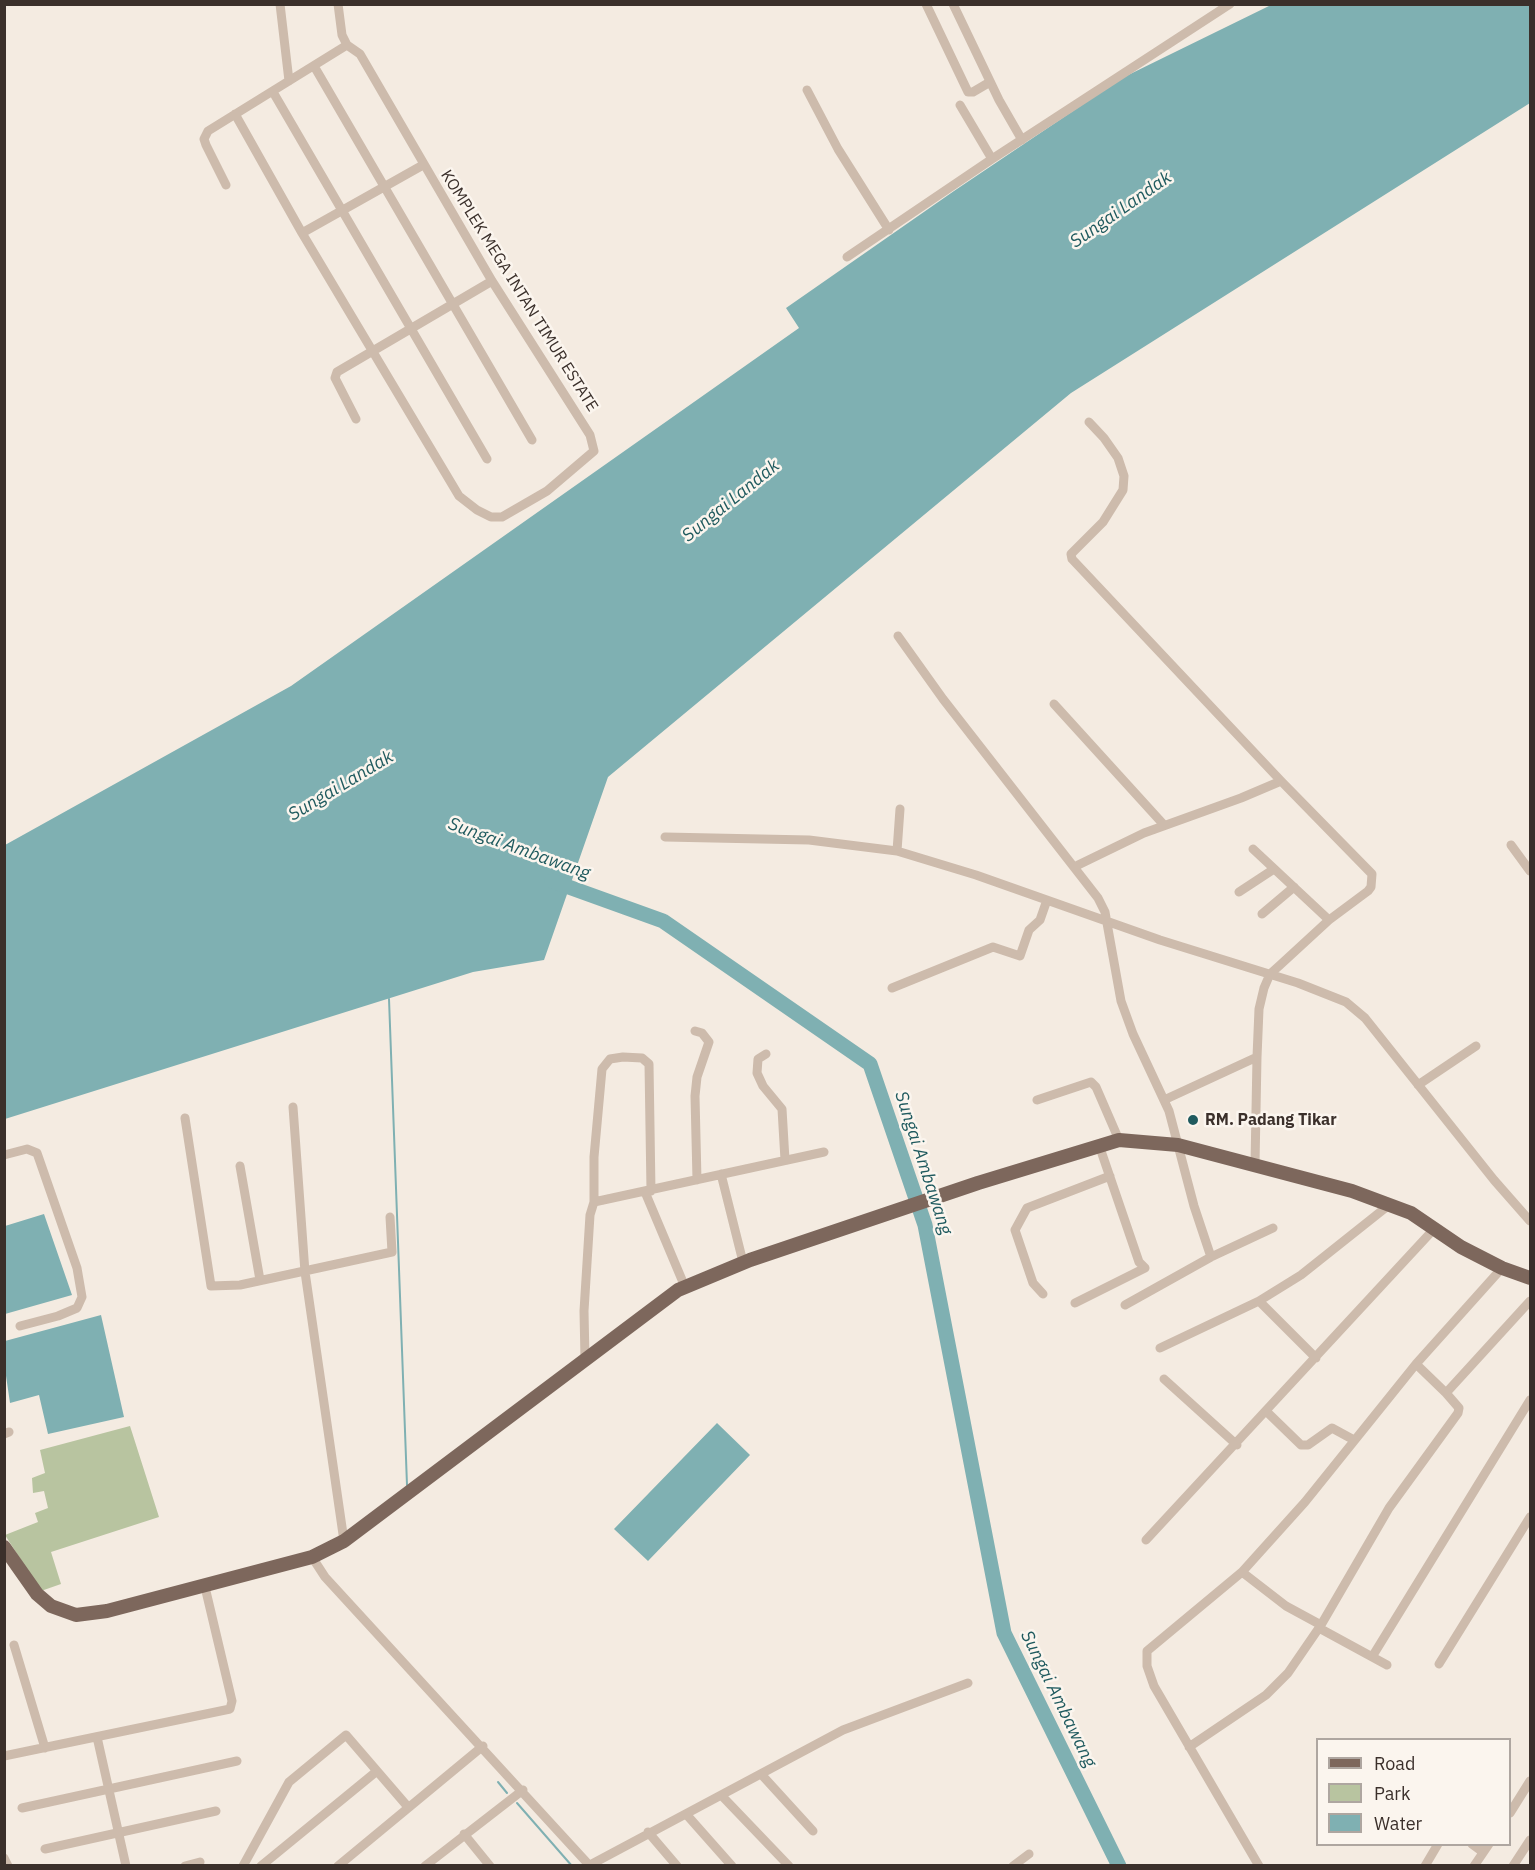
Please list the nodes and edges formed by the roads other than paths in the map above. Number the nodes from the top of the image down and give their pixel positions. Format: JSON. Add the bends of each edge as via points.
{"nodes":[{"id":1,"x":280,"y":4,"type":"edge"},
{"id":2,"x":338,"y":4,"type":"edge"},
{"id":3,"x":926,"y":4,"type":"edge"},
{"id":4,"x":953,"y":4,"type":"edge"},
{"id":5,"x":1230,"y":4,"type":"edge"},
{"id":6,"x":347,"y":45,"type":"junction"},
{"id":7,"x":314,"y":66,"type":"junction"},
{"id":8,"x":289,"y":81,"type":"junction"},
{"id":9,"x":990,"y":82,"type":"junction"},
{"id":10,"x":807,"y":90,"type":"dead end"},
{"id":11,"x":273,"y":92,"type":"junction"},
{"id":12,"x":960,"y":105,"type":"dead end"},
{"id":13,"x":235,"y":114,"type":"junction"},
{"id":14,"x":1022,"y":140,"type":"junction"},
{"id":15,"x":992,"y":159,"type":"junction"},
{"id":16,"x":423,"y":165,"type":"junction"},
{"id":17,"x":226,"y":185,"type":"dead end"},
{"id":18,"x":383,"y":187,"type":"junction"},
{"id":19,"x":341,"y":211,"type":"junction"},
{"id":20,"x":889,"y":230,"type":"junction"},
{"id":21,"x":302,"y":233,"type":"junction"},
{"id":22,"x":848,"y":257,"type":"dead end"},
{"id":23,"x":492,"y":281,"type":"junction"},
{"id":24,"x":452,"y":305,"type":"junction"},
{"id":25,"x":410,"y":330,"type":"junction"},
{"id":26,"x":372,"y":352,"type":"junction"},
{"id":27,"x":356,"y":419,"type":"dead end"},
{"id":28,"x":1089,"y":422,"type":"dead end"},
{"id":29,"x":532,"y":440,"type":"dead end"},
{"id":30,"x":487,"y":459,"type":"dead end"},
{"id":31,"x":898,"y":636,"type":"dead end"},
{"id":32,"x":1054,"y":704,"type":"dead end"},
{"id":33,"x":1281,"y":781,"type":"junction"},
{"id":34,"x":900,"y":809,"type":"dead end"},
{"id":35,"x":1164,"y":825,"type":"junction"},
{"id":36,"x":665,"y":837,"type":"dead end"},
{"id":37,"x":1511,"y":845,"type":"dead end"},
{"id":38,"x":1254,"y":849,"type":"dead end"},
{"id":39,"x":897,"y":851,"type":"junction"},
{"id":40,"x":1074,"y":867,"type":"junction"},
{"id":41,"x":1274,"y":869,"type":"junction"},
{"id":42,"x":1530,"y":871,"type":"edge"},
{"id":43,"x":1294,"y":887,"type":"junction"},
{"id":44,"x":1239,"y":892,"type":"dead end"},
{"id":45,"x":1047,"y":900,"type":"junction"},
{"id":46,"x":1262,"y":914,"type":"dead end"},
{"id":47,"x":1329,"y":920,"type":"junction"},
{"id":48,"x":1108,"y":922,"type":"junction"},
{"id":49,"x":1270,"y":974,"type":"junction"},
{"id":50,"x":892,"y":988,"type":"dead end"},
{"id":51,"x":694,"y":1031,"type":"dead end"},
{"id":52,"x":1476,"y":1046,"type":"dead end"},
{"id":53,"x":766,"y":1053,"type":"dead end"},
{"id":54,"x":1257,"y":1057,"type":"junction"},
{"id":55,"x":1418,"y":1085,"type":"junction"},
{"id":56,"x":1037,"y":1100,"type":"dead end"},
{"id":57,"x":1164,"y":1100,"type":"junction"},
{"id":58,"x":293,"y":1107,"type":"dead end"},
{"id":59,"x":185,"y":1118,"type":"dead end"},
{"id":60,"x":1119,"y":1140,"type":"junction"},
{"id":61,"x":1099,"y":1145,"type":"junction"},
{"id":62,"x":1178,"y":1145,"type":"junction"},
{"id":63,"x":824,"y":1152,"type":"dead end"},
{"id":64,"x":4,"y":1155,"type":"edge"},
{"id":65,"x":785,"y":1160,"type":"junction"},
{"id":66,"x":1255,"y":1164,"type":"junction"},
{"id":67,"x":240,"y":1166,"type":"dead end"},
{"id":68,"x":721,"y":1174,"type":"junction"},
{"id":69,"x":1110,"y":1176,"type":"junction"},
{"id":70,"x":697,"y":1180,"type":"junction"},
{"id":71,"x":648,"y":1191,"type":"junction"},
{"id":72,"x":594,"y":1202,"type":"junction"},
{"id":73,"x":1389,"y":1205,"type":"junction"},
{"id":74,"x":390,"y":1217,"type":"dead end"},
{"id":75,"x":1530,"y":1221,"type":"edge"},
{"id":76,"x":1273,"y":1228,"type":"dead end"},
{"id":77,"x":1434,"y":1229,"type":"junction"},
{"id":78,"x":1211,"y":1257,"type":"junction"},
{"id":79,"x":743,"y":1262,"type":"junction"},
{"id":80,"x":1502,"y":1268,"type":"junction"},
{"id":81,"x":305,"y":1272,"type":"junction"},
{"id":82,"x":1530,"y":1278,"type":"edge"},
{"id":83,"x":260,"y":1281,"type":"junction"},
{"id":84,"x":685,"y":1287,"type":"junction"},
{"id":85,"x":1043,"y":1294,"type":"dead end"},
{"id":86,"x":1259,"y":1300,"type":"junction"},
{"id":87,"x":1530,"y":1301,"type":"edge"},
{"id":88,"x":1075,"y":1303,"type":"dead end"},
{"id":89,"x":1125,"y":1305,"type":"dead end"},
{"id":90,"x":20,"y":1326,"type":"dead end"},
{"id":91,"x":1160,"y":1348,"type":"dead end"},
{"id":92,"x":1316,"y":1358,"type":"junction"},
{"id":93,"x":585,"y":1359,"type":"junction"},
{"id":94,"x":1416,"y":1364,"type":"junction"},
{"id":95,"x":1164,"y":1379,"type":"dead end"},
{"id":96,"x":1446,"y":1393,"type":"junction"},
{"id":97,"x":1530,"y":1400,"type":"edge"},
{"id":98,"x":1267,"y":1412,"type":"junction"},
{"id":99,"x":1354,"y":1440,"type":"junction"},
{"id":100,"x":1237,"y":1445,"type":"junction"},
{"id":101,"x":1530,"y":1517,"type":"edge"},
{"id":102,"x":1146,"y":1540,"type":"dead end"},
{"id":103,"x":344,"y":1541,"type":"junction"},
{"id":104,"x":4,"y":1547,"type":"edge"},
{"id":105,"x":312,"y":1557,"type":"junction"},
{"id":106,"x":1242,"y":1572,"type":"junction"},
{"id":107,"x":205,"y":1587,"type":"junction"},
{"id":108,"x":1320,"y":1626,"type":"junction"},
{"id":109,"x":14,"y":1645,"type":"dead end"},
{"id":110,"x":1372,"y":1657,"type":"junction"},
{"id":111,"x":1439,"y":1664,"type":"dead end"},
{"id":112,"x":1387,"y":1665,"type":"dead end"},
{"id":113,"x":968,"y":1683,"type":"dead end"},
{"id":114,"x":97,"y":1737,"type":"junction"},
{"id":115,"x":483,"y":1746,"type":"junction"},
{"id":116,"x":1189,"y":1747,"type":"junction"},
{"id":117,"x":45,"y":1748,"type":"junction"},
{"id":118,"x":4,"y":1756,"type":"edge"},
{"id":119,"x":237,"y":1761,"type":"dead end"},
{"id":120,"x":377,"y":1772,"type":"junction"},
{"id":121,"x":761,"y":1774,"type":"junction"},
{"id":122,"x":1530,"y":1781,"type":"edge"},
{"id":123,"x":108,"y":1788,"type":"junction"},
{"id":124,"x":523,"y":1790,"type":"junction"},
{"id":125,"x":722,"y":1796,"type":"junction"},
{"id":126,"x":22,"y":1808,"type":"dead end"},
{"id":127,"x":408,"y":1808,"type":"junction"},
{"id":128,"x":1511,"y":1810,"type":"edge"},
{"id":129,"x":216,"y":1811,"type":"dead end"},
{"id":130,"x":686,"y":1814,"type":"junction"},
{"id":131,"x":813,"y":1831,"type":"dead end"},
{"id":132,"x":119,"y":1833,"type":"junction"},
{"id":133,"x":648,"y":1833,"type":"junction"},
{"id":134,"x":464,"y":1834,"type":"junction"},
{"id":135,"x":1530,"y":1839,"type":"edge"},
{"id":136,"x":1437,"y":1846,"type":"edge"},
{"id":137,"x":1486,"y":1848,"type":"edge"},
{"id":138,"x":45,"y":1849,"type":"dead end"},
{"id":139,"x":1029,"y":1854,"type":"dead end"},
{"id":140,"x":4,"y":1858,"type":"edge"},
{"id":141,"x":200,"y":1862,"type":"dead end"},
{"id":142,"x":590,"y":1865,"type":"edge"},
{"id":143,"x":8,"y":1866,"type":"edge"},
{"id":144,"x":126,"y":1866,"type":"edge"},
{"id":145,"x":185,"y":1866,"type":"edge"},
{"id":146,"x":243,"y":1866,"type":"edge"},
{"id":147,"x":261,"y":1866,"type":"edge"},
{"id":148,"x":338,"y":1866,"type":"edge"},
{"id":149,"x":425,"y":1866,"type":"edge"},
{"id":150,"x":490,"y":1866,"type":"edge"},
{"id":151,"x":677,"y":1866,"type":"edge"},
{"id":152,"x":732,"y":1866,"type":"edge"},
{"id":153,"x":789,"y":1866,"type":"edge"},
{"id":154,"x":1013,"y":1866,"type":"edge"},
{"id":155,"x":1259,"y":1866,"type":"edge"},
{"id":156,"x":1425,"y":1866,"type":"edge"},
{"id":157,"x":1474,"y":1866,"type":"edge"},
{"id":158,"x":1513,"y":1866,"type":"edge"}],
"edges":[{"from":1,"to":8,"type":"street"},
{"from":2,"to":6,"type":"street"},
{"from":3,"to":9,"type":"street","via":[[968,92]]},
{"from":4,"to":9,"type":"street"},
{"from":5,"to":14,"type":"street"},
{"from":6,"to":7,"type":"street"},
{"from":6,"to":16,"type":"street","name":"KOMPLEK MEGA INTAN TIMUR ESTATE","via":[[360,54]]},
{"from":7,"to":8,"type":"street"},
{"from":7,"to":18,"type":"street"},
{"from":8,"to":11,"type":"street"},
{"from":9,"to":14,"type":"street"},
{"from":10,"to":20,"type":"street","via":[[837,149]]},
{"from":11,"to":13,"type":"street"},
{"from":11,"to":19,"type":"street"},
{"from":12,"to":15,"type":"street"},
{"from":13,"to":17,"type":"street","via":[[208,131],[204,139]]},
{"from":13,"to":21,"type":"street"},
{"from":14,"to":15,"type":"street"},
{"from":15,"to":20,"type":"street"},
{"from":16,"to":18,"type":"street"},
{"from":16,"to":23,"type":"street","name":"KOMPLEK MEGA INTAN TIMUR ESTATE"},
{"from":18,"to":19,"type":"street"},
{"from":18,"to":24,"type":"street"},
{"from":19,"to":21,"type":"street"},
{"from":19,"to":25,"type":"street"},
{"from":20,"to":22,"type":"street"},
{"from":21,"to":26,"type":"street"},
{"from":23,"to":24,"type":"street"},
{"from":23,"to":26,"type":"street","name":"KOMPLEK MEGA INTAN TIMUR ESTATE","via":[[595,447],[547,491],[511,513],[491,517],[459,496]]},
{"from":24,"to":25,"type":"street"},
{"from":24,"to":29,"type":"street"},
{"from":25,"to":26,"type":"street"},
{"from":25,"to":30,"type":"street"},
{"from":26,"to":27,"type":"street","via":[[334,375]]},
{"from":28,"to":33,"type":"street","via":[[1118,458],[1124,490],[1103,522],[1071,554],[1072,559]]},
{"from":31,"to":40,"type":"street"},
{"from":32,"to":35,"type":"street"},
{"from":33,"to":35,"type":"street"},
{"from":33,"to":47,"type":"street","via":[[1372,874],[1368,891]]},
{"from":34,"to":39,"type":"street"},
{"from":35,"to":40,"type":"street"},
{"from":36,"to":39,"type":"street","via":[[809,840]]},
{"from":37,"to":42,"type":"street"},
{"from":38,"to":41,"type":"street"},
{"from":39,"to":45,"type":"street"},
{"from":40,"to":48,"type":"street","via":[[1104,906]]},
{"from":41,"to":43,"type":"street"},
{"from":41,"to":44,"type":"street"},
{"from":43,"to":46,"type":"street"},
{"from":43,"to":47,"type":"street"},
{"from":45,"to":48,"type":"street"},
{"from":45,"to":50,"type":"street","via":[[1040,920],[1029,930],[1020,956],[993,947]]},
{"from":47,"to":49,"type":"street"},
{"from":48,"to":49,"type":"street"},
{"from":48,"to":57,"type":"street","via":[[1124,1008]]},
{"from":49,"to":54,"type":"street","via":[[1260,1000]]},
{"from":49,"to":55,"type":"street","via":[[1356,1009]]},
{"from":51,"to":70,"type":"street","via":[[702,1033],[709,1042],[695,1096]]},
{"from":52,"to":55,"type":"street"},
{"from":53,"to":65,"type":"street","via":[[758,1059],[757,1073],[782,1109]]},
{"from":54,"to":57,"type":"street"},
{"from":54,"to":66,"type":"street"},
{"from":55,"to":75,"type":"street"},
{"from":56,"to":60,"type":"street","via":[[1092,1083]]},
{"from":57,"to":62,"type":"street"},
{"from":58,"to":81,"type":"street"},
{"from":59,"to":83,"type":"street","via":[[208,1283],[216,1288]]},
{"from":60,"to":61,"type":"main road"},
{"from":60,"to":62,"type":"main road"},
{"from":61,"to":69,"type":"street"},
{"from":61,"to":79,"type":"main road"},
{"from":62,"to":66,"type":"main road"},
{"from":62,"to":78,"type":"street"},
{"from":63,"to":65,"type":"street"},
{"from":64,"to":90,"type":"street","via":[[27,1149],[37,1153],[77,1268],[82,1297],[77,1308]]},
{"from":65,"to":68,"type":"street"},
{"from":66,"to":73,"type":"main road"},
{"from":67,"to":83,"type":"street"},
{"from":68,"to":70,"type":"street"},
{"from":68,"to":79,"type":"street"},
{"from":69,"to":85,"type":"street","via":[[1027,1208],[1015,1230],[1032,1283]]},
{"from":69,"to":88,"type":"street","via":[[1139,1262],[1145,1268]]},
{"from":70,"to":71,"type":"street"},
{"from":71,"to":72,"type":"street"},
{"from":71,"to":72,"type":"street","via":[[649,1064],[642,1058],[610,1059],[602,1069]]},
{"from":71,"to":84,"type":"street"},
{"from":72,"to":93,"type":"street","via":[[584,1311]]},
{"from":73,"to":77,"type":"main road","via":[[1411,1213]]},
{"from":73,"to":86,"type":"street","via":[[1301,1275]]},
{"from":74,"to":81,"type":"street","via":[[393,1252]]},
{"from":76,"to":78,"type":"street"},
{"from":77,"to":80,"type":"main road"},
{"from":77,"to":92,"type":"street"},
{"from":78,"to":89,"type":"street"},
{"from":79,"to":84,"type":"main road"},
{"from":80,"to":82,"type":"main road"},
{"from":80,"to":94,"type":"street"},
{"from":81,"to":83,"type":"street"},
{"from":81,"to":103,"type":"street"},
{"from":84,"to":93,"type":"main road"},
{"from":86,"to":91,"type":"street"},
{"from":86,"to":92,"type":"street"},
{"from":87,"to":96,"type":"street"},
{"from":92,"to":98,"type":"street"},
{"from":93,"to":103,"type":"main road"},
{"from":94,"to":96,"type":"street"},
{"from":94,"to":99,"type":"street"},
{"from":95,"to":100,"type":"street"},
{"from":96,"to":108,"type":"street","via":[[1459,1408],[1458,1413],[1389,1508]]},
{"from":97,"to":110,"type":"street"},
{"from":98,"to":99,"type":"street","via":[[1301,1445],[1308,1445],[1332,1428]]},
{"from":98,"to":100,"type":"street"},
{"from":99,"to":106,"type":"street"},
{"from":100,"to":102,"type":"street"},
{"from":101,"to":111,"type":"street"},
{"from":103,"to":105,"type":"main road"},
{"from":104,"to":107,"type":"main road","via":[[37,1594],[51,1606],[76,1615]]},
{"from":105,"to":107,"type":"main road"},
{"from":105,"to":115,"type":"street","via":[[326,1577]]},
{"from":106,"to":108,"type":"street"},
{"from":106,"to":116,"type":"street","via":[[1147,1651],[1154,1686]]},
{"from":107,"to":114,"type":"street","via":[[230,1709]]},
{"from":108,"to":110,"type":"street"},
{"from":108,"to":116,"type":"street","via":[[1274,1688]]},
{"from":109,"to":117,"type":"street"},
{"from":110,"to":112,"type":"street"},
{"from":113,"to":121,"type":"street","via":[[865,1720]]},
{"from":114,"to":117,"type":"street"},
{"from":114,"to":123,"type":"street"},
{"from":115,"to":124,"type":"street"},
{"from":115,"to":127,"type":"street"},
{"from":116,"to":155,"type":"street"},
{"from":117,"to":118,"type":"street"},
{"from":119,"to":123,"type":"street"},
{"from":120,"to":127,"type":"street"},
{"from":120,"to":146,"type":"street","via":[[346,1735],[289,1782]]},
{"from":120,"to":147,"type":"street"},
{"from":121,"to":125,"type":"street"},
{"from":121,"to":131,"type":"street"},
{"from":122,"to":128,"type":"street"},
{"from":123,"to":126,"type":"street"},
{"from":123,"to":132,"type":"street"},
{"from":124,"to":134,"type":"street"},
{"from":124,"to":142,"type":"street"},
{"from":125,"to":130,"type":"street"},
{"from":125,"to":153,"type":"street"},
{"from":127,"to":148,"type":"street"},
{"from":129,"to":132,"type":"street"},
{"from":130,"to":133,"type":"street"},
{"from":130,"to":152,"type":"street"},
{"from":132,"to":138,"type":"street"},
{"from":132,"to":144,"type":"street"},
{"from":133,"to":142,"type":"street"},
{"from":133,"to":151,"type":"street"},
{"from":134,"to":149,"type":"street"},
{"from":134,"to":150,"type":"street"},
{"from":135,"to":158,"type":"street"},
{"from":136,"to":156,"type":"street"},
{"from":137,"to":157,"type":"street"},
{"from":139,"to":154,"type":"street"},
{"from":140,"to":143,"type":"street"},
{"from":141,"to":145,"type":"street"}]}
